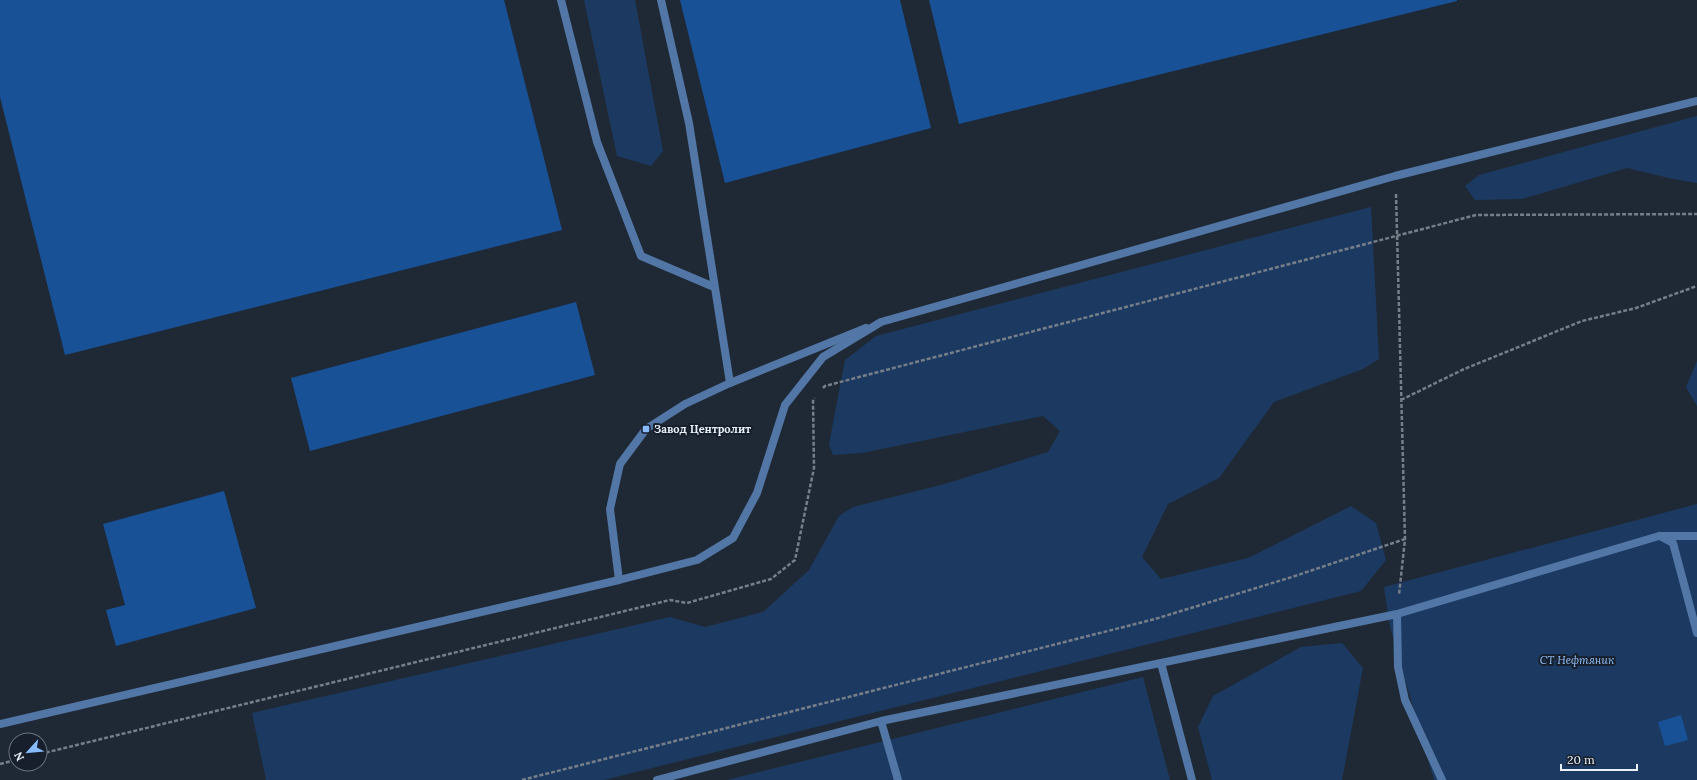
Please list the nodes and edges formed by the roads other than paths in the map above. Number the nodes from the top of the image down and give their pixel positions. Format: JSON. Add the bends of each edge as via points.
{"nodes":[{"id":1,"x":561,"y":0,"type":"edge"},
{"id":2,"x":661,"y":0,"type":"edge"},
{"id":3,"x":1697,"y":101,"type":"edge"},
{"id":4,"x":714,"y":287,"type":"junction"},
{"id":5,"x":882,"y":322,"type":"junction"},
{"id":6,"x":730,"y":383,"type":"junction"},
{"id":7,"x":1659,"y":536,"type":"junction"},
{"id":8,"x":1697,"y":536,"type":"edge"},
{"id":9,"x":619,"y":580,"type":"junction"},
{"id":10,"x":1398,"y":614,"type":"junction"},
{"id":11,"x":1697,"y":633,"type":"edge"},
{"id":12,"x":1162,"y":663,"type":"junction"},
{"id":13,"x":881,"y":721,"type":"junction"},
{"id":14,"x":0,"y":724,"type":"edge"},
{"id":15,"x":656,"y":780,"type":"edge"},
{"id":16,"x":898,"y":780,"type":"edge"},
{"id":17,"x":1192,"y":780,"type":"edge"},
{"id":18,"x":1442,"y":780,"type":"edge"}],
"edges":[{"from":1,"to":4,"type":"street","via":[[597,142],[641,256]]},
{"from":2,"to":4,"type":"street","via":[[689,123]]},
{"from":3,"to":5,"type":"street","via":[[1395,176]]},
{"from":4,"to":6,"type":"street"},
{"from":5,"to":6,"type":"street"},
{"from":5,"to":9,"type":"street","via":[[824,357],[785,405],[757,492],[733,538],[697,560]]},
{"from":6,"to":9,"type":"street","via":[[685,404],[646,429],[620,464],[610,508]]},
{"from":7,"to":8,"type":"street"},
{"from":7,"to":10,"type":"street"},
{"from":7,"to":11,"type":"street","via":[[1673,543]]},
{"from":9,"to":14,"type":"street"},
{"from":10,"to":12,"type":"street"},
{"from":10,"to":18,"type":"street","via":[[1398,667],[1405,700]]},
{"from":12,"to":13,"type":"street"},
{"from":12,"to":17,"type":"street"},
{"from":13,"to":15,"type":"street"},
{"from":13,"to":16,"type":"street"}]}
